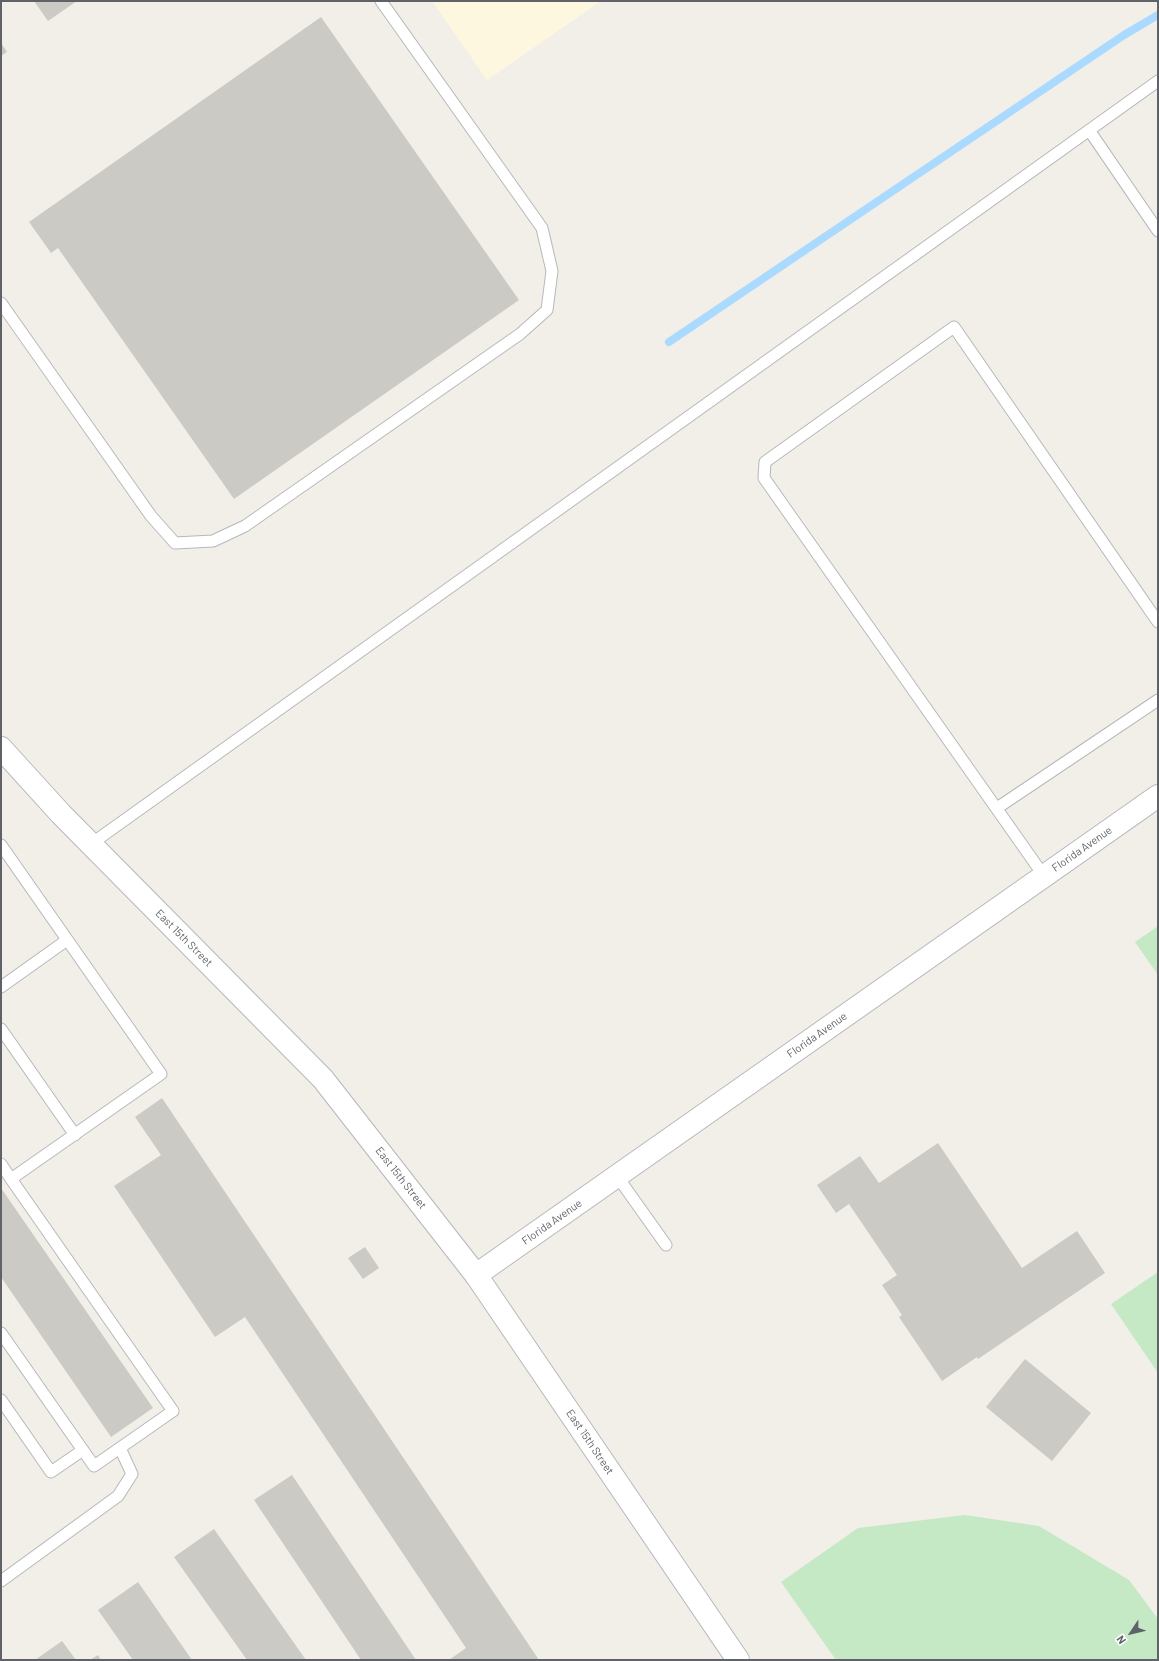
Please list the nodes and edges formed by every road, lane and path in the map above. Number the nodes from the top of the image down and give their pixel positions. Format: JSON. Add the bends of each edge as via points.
{"nodes":[{"id":1,"x":381,"y":1,"type":"edge"},
{"id":2,"x":1158,"y":81,"type":"edge"},
{"id":3,"x":1089,"y":130,"type":"junction"},
{"id":4,"x":1158,"y":231,"type":"edge"},
{"id":5,"x":1,"y":303,"type":"edge"},
{"id":6,"x":1158,"y":622,"type":"edge"},
{"id":7,"x":1158,"y":700,"type":"edge"},
{"id":8,"x":1,"y":748,"type":"edge"},
{"id":9,"x":1158,"y":796,"type":"edge"},
{"id":10,"x":997,"y":808,"type":"junction"},
{"id":11,"x":91,"y":844,"type":"junction"},
{"id":12,"x":1,"y":846,"type":"edge"},
{"id":13,"x":1044,"y":876,"type":"junction"},
{"id":14,"x":67,"y":940,"type":"junction"},
{"id":15,"x":1,"y":987,"type":"edge"},
{"id":16,"x":1,"y":1029,"type":"edge"},
{"id":17,"x":74,"y":1135,"type":"junction"},
{"id":18,"x":1,"y":1164,"type":"edge"},
{"id":19,"x":617,"y":1176,"type":"junction"},
{"id":20,"x":12,"y":1179,"type":"junction"},
{"id":21,"x":666,"y":1244,"type":"dead end"},
{"id":22,"x":476,"y":1275,"type":"junction"},
{"id":23,"x":1,"y":1333,"type":"edge"},
{"id":24,"x":1,"y":1400,"type":"edge"},
{"id":25,"x":120,"y":1448,"type":"junction"},
{"id":26,"x":83,"y":1450,"type":"junction"},
{"id":27,"x":1,"y":1581,"type":"edge"},
{"id":28,"x":738,"y":1660,"type":"edge"}],
"edges":[{"from":1,"to":5,"type":"lane","via":[[542,228],[552,271],[547,310],[520,334],[245,526],[214,541],[176,542],[151,516]]},
{"from":2,"to":3,"type":"lane"},
{"from":3,"to":4,"type":"lane"},
{"from":3,"to":11,"type":"lane"},
{"from":6,"to":10,"type":"lane","via":[[954,327],[765,462],[764,478]]},
{"from":7,"to":10,"type":"lane"},
{"from":8,"to":11,"type":"street","name":"East 15th Street"},
{"from":9,"to":13,"type":"street","name":"Florida Avenue"},
{"from":10,"to":13,"type":"lane"},
{"from":11,"to":22,"type":"street","name":"East 15th Street","via":[[323,1079]]},
{"from":12,"to":14,"type":"lane"},
{"from":13,"to":19,"type":"street","name":"Florida Avenue"},
{"from":14,"to":15,"type":"lane"},
{"from":14,"to":17,"type":"lane","via":[[161,1074]]},
{"from":16,"to":17,"type":"lane"},
{"from":17,"to":20,"type":"lane"},
{"from":18,"to":20,"type":"lane"},
{"from":19,"to":21,"type":"lane"},
{"from":19,"to":22,"type":"street","name":"Florida Avenue"},
{"from":20,"to":25,"type":"lane","via":[[174,1411]]},
{"from":22,"to":28,"type":"street","name":"East 15th Street"},
{"from":23,"to":26,"type":"lane"},
{"from":24,"to":26,"type":"lane","via":[[51,1472]]},
{"from":25,"to":26,"type":"lane","via":[[94,1466]]},
{"from":25,"to":27,"type":"lane","via":[[132,1474],[118,1496]]}]}
